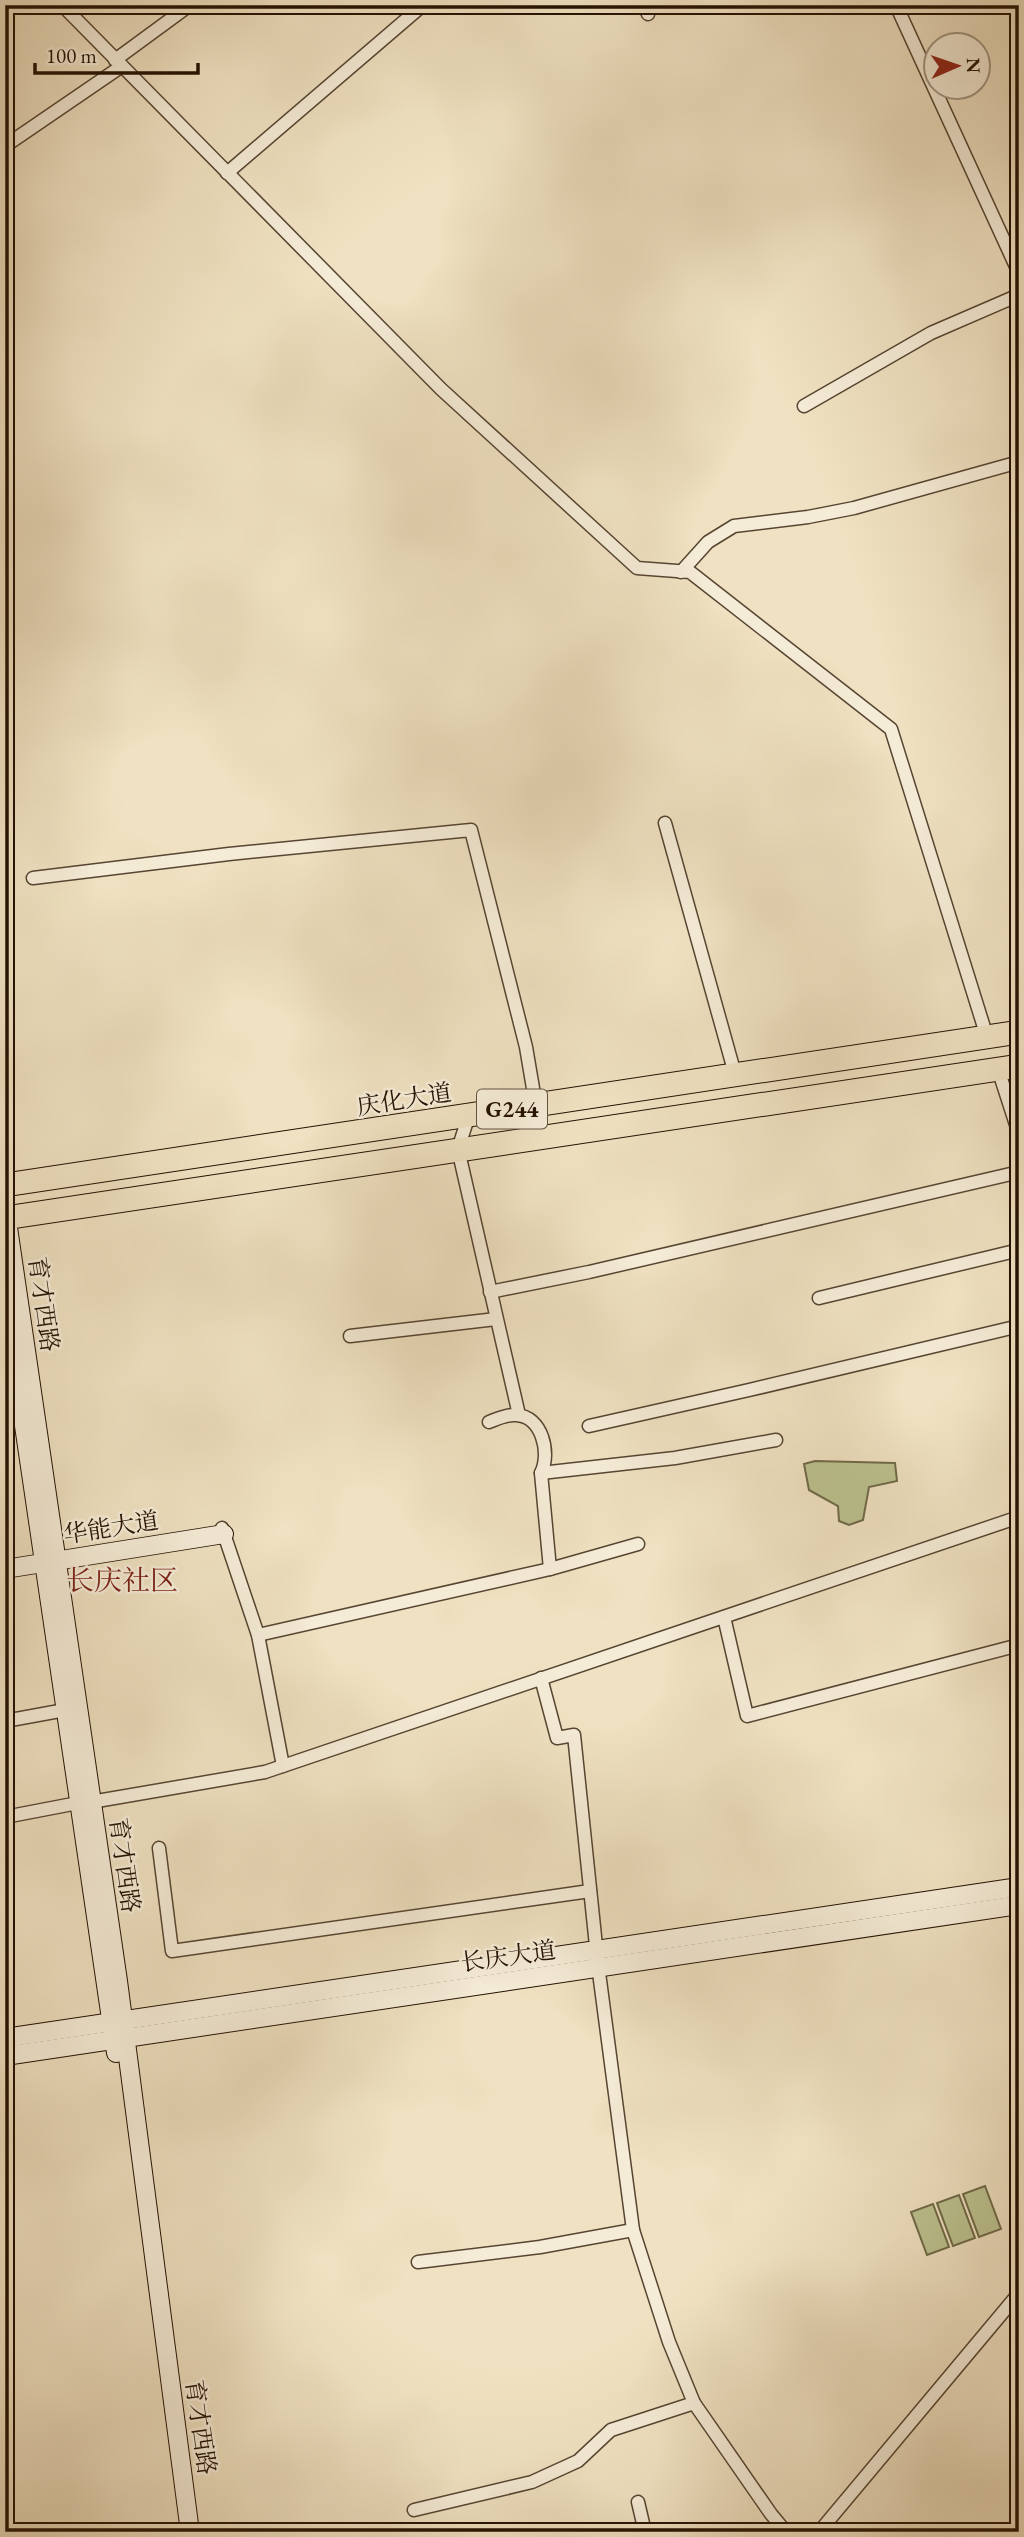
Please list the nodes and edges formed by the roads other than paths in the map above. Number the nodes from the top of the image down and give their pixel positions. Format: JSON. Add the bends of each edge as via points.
{"nodes":[{"id":1,"x":62,"y":5,"type":"edge"},
{"id":2,"x":190,"y":5,"type":"edge"},
{"id":3,"x":423,"y":5,"type":"edge"},
{"id":4,"x":896,"y":5,"type":"edge"},
{"id":5,"x":119,"y":63,"type":"junction"},
{"id":6,"x":5,"y":146,"type":"edge"},
{"id":7,"x":228,"y":173,"type":"junction"},
{"id":8,"x":1019,"y":273,"type":"edge"},
{"id":9,"x":1019,"y":295,"type":"edge"},
{"id":10,"x":804,"y":406,"type":"dead end"},
{"id":11,"x":1019,"y":462,"type":"edge"},
{"id":12,"x":681,"y":572,"type":"junction"},
{"id":13,"x":665,"y":823,"type":"dead end"},
{"id":14,"x":33,"y":878,"type":"dead end"},
{"id":15,"x":1019,"y":1032,"type":"edge"},
{"id":16,"x":987,"y":1037,"type":"junction"},
{"id":17,"x":1008,"y":1068,"type":"edge"},
{"id":18,"x":736,"y":1074,"type":"junction"},
{"id":19,"x":536,"y":1105,"type":"junction"},
{"id":20,"x":469,"y":1115,"type":"junction"},
{"id":21,"x":1019,"y":1134,"type":"edge"},
{"id":22,"x":458,"y":1149,"type":"junction"},
{"id":23,"x":1019,"y":1172,"type":"edge"},
{"id":24,"x":5,"y":1185,"type":"edge"},
{"id":25,"x":6,"y":1214,"type":"edge"},
{"id":26,"x":1019,"y":1250,"type":"edge"},
{"id":27,"x":490,"y":1292,"type":"junction"},
{"id":28,"x":5,"y":1296,"type":"edge"},
{"id":29,"x":819,"y":1298,"type":"dead end"},
{"id":30,"x":496,"y":1319,"type":"junction"},
{"id":31,"x":1019,"y":1326,"type":"edge"},
{"id":32,"x":350,"y":1336,"type":"dead end"},
{"id":33,"x":519,"y":1415,"type":"junction"},
{"id":34,"x":489,"y":1422,"type":"dead end"},
{"id":35,"x":589,"y":1426,"type":"dead end"},
{"id":36,"x":776,"y":1440,"type":"dead end"},
{"id":37,"x":541,"y":1473,"type":"junction"},
{"id":38,"x":1019,"y":1517,"type":"edge"},
{"id":39,"x":223,"y":1531,"type":"joint"},
{"id":40,"x":638,"y":1544,"type":"dead end"},
{"id":41,"x":49,"y":1559,"type":"junction"},
{"id":42,"x":5,"y":1562,"type":"edge"},
{"id":43,"x":5,"y":1569,"type":"edge"},
{"id":44,"x":550,"y":1569,"type":"junction"},
{"id":45,"x":724,"y":1616,"type":"junction"},
{"id":46,"x":258,"y":1635,"type":"junction"},
{"id":47,"x":1019,"y":1645,"type":"edge"},
{"id":48,"x":541,"y":1678,"type":"junction"},
{"id":49,"x":65,"y":1710,"type":"junction"},
{"id":50,"x":5,"y":1721,"type":"edge"},
{"id":51,"x":283,"y":1766,"type":"junction"},
{"id":52,"x":85,"y":1802,"type":"junction"},
{"id":53,"x":5,"y":1817,"type":"edge"},
{"id":54,"x":159,"y":1848,"type":"dead end"},
{"id":55,"x":1019,"y":1888,"type":"edge"},
{"id":56,"x":590,"y":1891,"type":"junction"},
{"id":57,"x":1019,"y":1905,"type":"edge"},
{"id":58,"x":598,"y":1959,"type":"junction"},
{"id":59,"x":118,"y":2030,"type":"junction"},
{"id":60,"x":5,"y":2038,"type":"edge"},
{"id":61,"x":5,"y":2056,"type":"edge"},
{"id":62,"x":633,"y":2230,"type":"junction"},
{"id":63,"x":418,"y":2262,"type":"dead end"},
{"id":64,"x":1019,"y":2293,"type":"edge"},
{"id":65,"x":694,"y":2403,"type":"junction"},
{"id":66,"x":638,"y":2502,"type":"dead end"},
{"id":67,"x":414,"y":2510,"type":"dead end"},
{"id":68,"x":180,"y":2532,"type":"edge"},
{"id":69,"x":190,"y":2532,"type":"edge"},
{"id":70,"x":645,"y":2532,"type":"edge"},
{"id":71,"x":786,"y":2532,"type":"edge"},
{"id":72,"x":819,"y":2532,"type":"edge"}],
"edges":[{"from":1,"to":5,"type":"street"},
{"from":2,"to":5,"type":"street"},
{"from":3,"to":7,"type":"street"},
{"from":4,"to":8,"type":"street"},
{"from":5,"to":6,"type":"street"},
{"from":5,"to":7,"type":"street"},
{"from":7,"to":12,"type":"street","via":[[441,389],[637,568]]},
{"from":9,"to":10,"type":"street","via":[[932,333]]},
{"from":11,"to":12,"type":"street","via":[[854,508],[734,526],[708,542]]},
{"from":12,"to":16,"type":"street","via":[[690,572],[891,729]]},
{"from":13,"to":18,"type":"street"},
{"from":14,"to":19,"type":"street","via":[[471,830],[526,1047]]},
{"from":15,"to":16,"type":"highway","name":"庆化大道","number":"G244"},
{"from":16,"to":18,"type":"highway","name":"庆化大道","number":"G244"},
{"from":17,"to":21,"type":"street"},
{"from":17,"to":22,"type":"highway","number":"G244"},
{"from":18,"to":19,"type":"highway","name":"庆化大道","number":"G244"},
{"from":19,"to":20,"type":"highway","name":"庆化大道","number":"G244"},
{"from":20,"to":22,"type":"street"},
{"from":20,"to":24,"type":"highway","name":"庆化大道","number":"G244"},
{"from":22,"to":25,"type":"highway","number":"G244"},
{"from":22,"to":27,"type":"street"},
{"from":23,"to":27,"type":"street"},
{"from":25,"to":41,"type":"main road","name":"育才西路"},
{"from":26,"to":29,"type":"street"},
{"from":27,"to":30,"type":"street"},
{"from":28,"to":41,"type":"main road","name":"育才西路"},
{"from":30,"to":32,"type":"street"},
{"from":30,"to":33,"type":"street"},
{"from":31,"to":35,"type":"street"},
{"from":33,"to":34,"type":"street"},
{"from":33,"to":37,"type":"street","via":[[529,1420],[546,1449]]},
{"from":36,"to":37,"type":"street","via":[[675,1458]]},
{"from":37,"to":44,"type":"street"},
{"from":38,"to":45,"type":"street"},
{"from":39,"to":41,"type":"main road","name":"华能大道"},
{"from":39,"to":46,"type":"street"},
{"from":40,"to":44,"type":"street"},
{"from":41,"to":42,"type":"main road","name":"华能大道"},
{"from":41,"to":43,"type":"main road","name":"华能大道"},
{"from":41,"to":49,"type":"main road","name":"育才西路"},
{"from":41,"to":52,"type":"main road","name":"育才西路"},
{"from":44,"to":46,"type":"street"},
{"from":45,"to":47,"type":"street","via":[[747,1716]]},
{"from":45,"to":48,"type":"street"},
{"from":46,"to":51,"type":"street"},
{"from":48,"to":51,"type":"street"},
{"from":48,"to":56,"type":"street","via":[[557,1738],[574,1735]]},
{"from":49,"to":50,"type":"street"},
{"from":49,"to":52,"type":"main road","name":"育才西路"},
{"from":51,"to":52,"type":"street"},
{"from":52,"to":53,"type":"street"},
{"from":52,"to":59,"type":"main road","name":"育才西路"},
{"from":54,"to":56,"type":"street","via":[[172,1951]]},
{"from":55,"to":58,"type":"main road","name":"长庆大道"},
{"from":56,"to":58,"type":"street"},
{"from":57,"to":58,"type":"main road","name":"长庆大道"},
{"from":58,"to":59,"type":"main road","name":"长庆大道"},
{"from":58,"to":62,"type":"street"},
{"from":59,"to":60,"type":"main road","name":"长庆大道"},
{"from":59,"to":61,"type":"main road","name":"长庆大道"},
{"from":59,"to":68,"type":"main road","name":"育才西路"},
{"from":59,"to":69,"type":"main road","name":"育才西路"},
{"from":62,"to":63,"type":"street"},
{"from":62,"to":65,"type":"street"},
{"from":64,"to":72,"type":"street"},
{"from":65,"to":67,"type":"street","via":[[611,2430],[578,2461],[532,2482]]},
{"from":65,"to":71,"type":"street"},
{"from":66,"to":70,"type":"street"}]}
